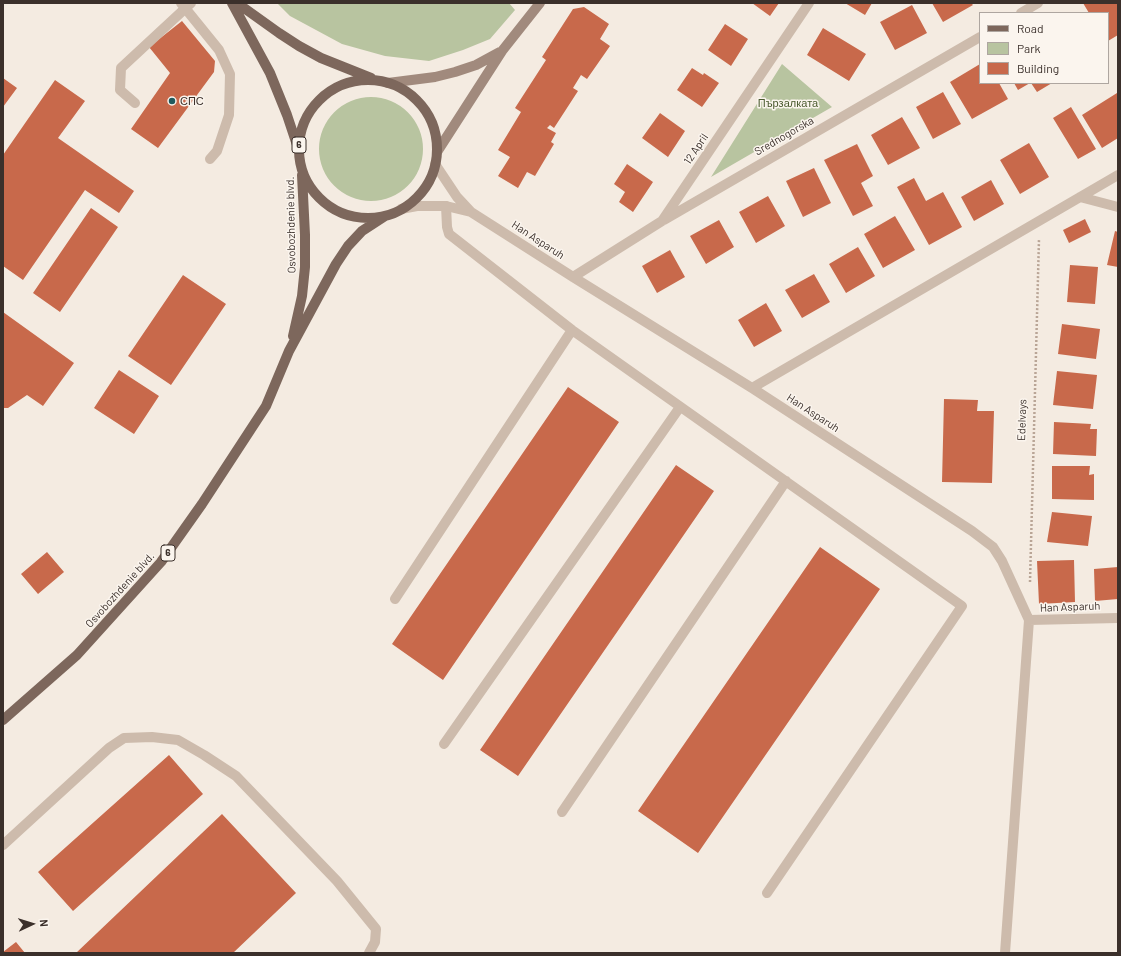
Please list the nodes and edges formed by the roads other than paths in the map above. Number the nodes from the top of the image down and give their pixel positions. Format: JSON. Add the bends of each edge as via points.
{"nodes":[{"id":1,"x":232,"y":3,"type":"edge"},
{"id":2,"x":237,"y":3,"type":"edge"},
{"id":3,"x":540,"y":3,"type":"edge"},
{"id":4,"x":808,"y":3,"type":"edge"},
{"id":5,"x":1038,"y":3,"type":"edge"},
{"id":6,"x":186,"y":5,"type":"edge"},
{"id":7,"x":1023,"y":12,"type":"edge"},
{"id":8,"x":979,"y":38,"type":"edge"},
{"id":9,"x":502,"y":52,"type":"junction"},
{"id":10,"x":374,"y":80,"type":"junction"},
{"id":11,"x":388,"y":83,"type":"junction"},
{"id":12,"x":135,"y":103,"type":"dead end"},
{"id":13,"x":436,"y":152,"type":"junction"},
{"id":14,"x":299,"y":154,"type":"junction"},
{"id":15,"x":210,"y":159,"type":"dead end"},
{"id":16,"x":435,"y":164,"type":"junction"},
{"id":17,"x":302,"y":168,"type":"junction"},
{"id":18,"x":1118,"y":175,"type":"edge"},
{"id":19,"x":1080,"y":197,"type":"junction"},
{"id":20,"x":446,"y":206,"type":"junction"},
{"id":21,"x":1118,"y":206,"type":"edge"},
{"id":22,"x":401,"y":209,"type":"junction"},
{"id":23,"x":471,"y":212,"type":"junction"},
{"id":24,"x":385,"y":216,"type":"junction"},
{"id":25,"x":662,"y":221,"type":"junction"},
{"id":26,"x":573,"y":277,"type":"junction"},
{"id":27,"x":572,"y":330,"type":"junction"},
{"id":28,"x":289,"y":352,"type":"junction"},
{"id":29,"x":752,"y":388,"type":"junction"},
{"id":30,"x":680,"y":406,"type":"junction"},
{"id":31,"x":786,"y":481,"type":"junction"},
{"id":32,"x":395,"y":599,"type":"dead end"},
{"id":33,"x":1118,"y":618,"type":"edge"},
{"id":34,"x":1029,"y":620,"type":"junction"},
{"id":35,"x":3,"y":720,"type":"edge"},
{"id":36,"x":444,"y":744,"type":"dead end"},
{"id":37,"x":562,"y":812,"type":"dead end"},
{"id":38,"x":3,"y":845,"type":"edge"},
{"id":39,"x":767,"y":893,"type":"dead end"},
{"id":40,"x":369,"y":953,"type":"edge"},
{"id":41,"x":1005,"y":953,"type":"edge"}],
"edges":[{"from":1,"to":14,"type":"main road","number":"6","via":[[270,73]]},
{"from":2,"to":10,"type":"main road","number":"6","via":[[299,46]]},
{"from":3,"to":9,"type":"main road"},
{"from":4,"to":25,"type":"street","name":"12 April"},
{"from":5,"to":7,"type":"street"},
{"from":6,"to":12,"type":"street","via":[[121,68],[120,90]]},
{"from":6,"to":15,"type":"street","via":[[219,50],[230,74],[229,115],[217,150]]},
{"from":8,"to":25,"type":"street","name":"Srednogorska"},
{"from":9,"to":11,"type":"main road","via":[[455,72]]},
{"from":9,"to":13,"type":"main road"},
{"from":10,"to":11,"type":"main road","number":"6"},
{"from":10,"to":14,"type":"main road","number":"6","via":[[348,83],[336,88],[315,104],[302,128]]},
{"from":11,"to":13,"type":"main road","number":"6","via":[[411,95],[428,115],[436,139]]},
{"from":13,"to":16,"type":"main road","number":"6"},
{"from":14,"to":17,"type":"main road","number":"6"},
{"from":16,"to":22,"type":"main road","number":"6","via":[[423,190]]},
{"from":16,"to":23,"type":"street","name":"Han Asparuh"},
{"from":17,"to":24,"type":"main road","number":"6","via":[[314,192],[334,209],[359,217]]},
{"from":17,"to":28,"type":"main road","name":"Osvobozhdenie blvd.","number":"6","via":[[305,267],[302,296]]},
{"from":18,"to":19,"type":"street"},
{"from":19,"to":21,"type":"street"},
{"from":19,"to":29,"type":"street"},
{"from":20,"to":22,"type":"street","name":"Han Asparuh"},
{"from":20,"to":23,"type":"street","name":"Han Asparuh"},
{"from":20,"to":27,"type":"street","via":[[449,234]]},
{"from":22,"to":24,"type":"main road","number":"6"},
{"from":23,"to":26,"type":"street","name":"Han Asparuh"},
{"from":24,"to":28,"type":"main road","name":"Osvobozhdenie blvd.","number":"6","via":[[362,231],[348,246]]},
{"from":25,"to":26,"type":"street","name":"12 April"},
{"from":26,"to":29,"type":"street","name":"Han Asparuh"},
{"from":27,"to":30,"type":"street"},
{"from":27,"to":32,"type":"street"},
{"from":28,"to":35,"type":"main road","name":"Osvobozhdenie blvd.","number":"6","via":[[266,406],[161,562],[77,656]]},
{"from":29,"to":34,"type":"street","name":"Han Asparuh","via":[[972,531],[992,547],[1002,560]]},
{"from":30,"to":31,"type":"street"},
{"from":30,"to":36,"type":"street"},
{"from":31,"to":37,"type":"street"},
{"from":31,"to":39,"type":"street","via":[[962,606]]},
{"from":33,"to":34,"type":"street","name":"Han Asparuh"},
{"from":34,"to":41,"type":"street"},
{"from":38,"to":40,"type":"street","via":[[114,744],[124,738],[152,737],[178,740],[236,776],[337,881],[376,928],[375,942]]}]}
